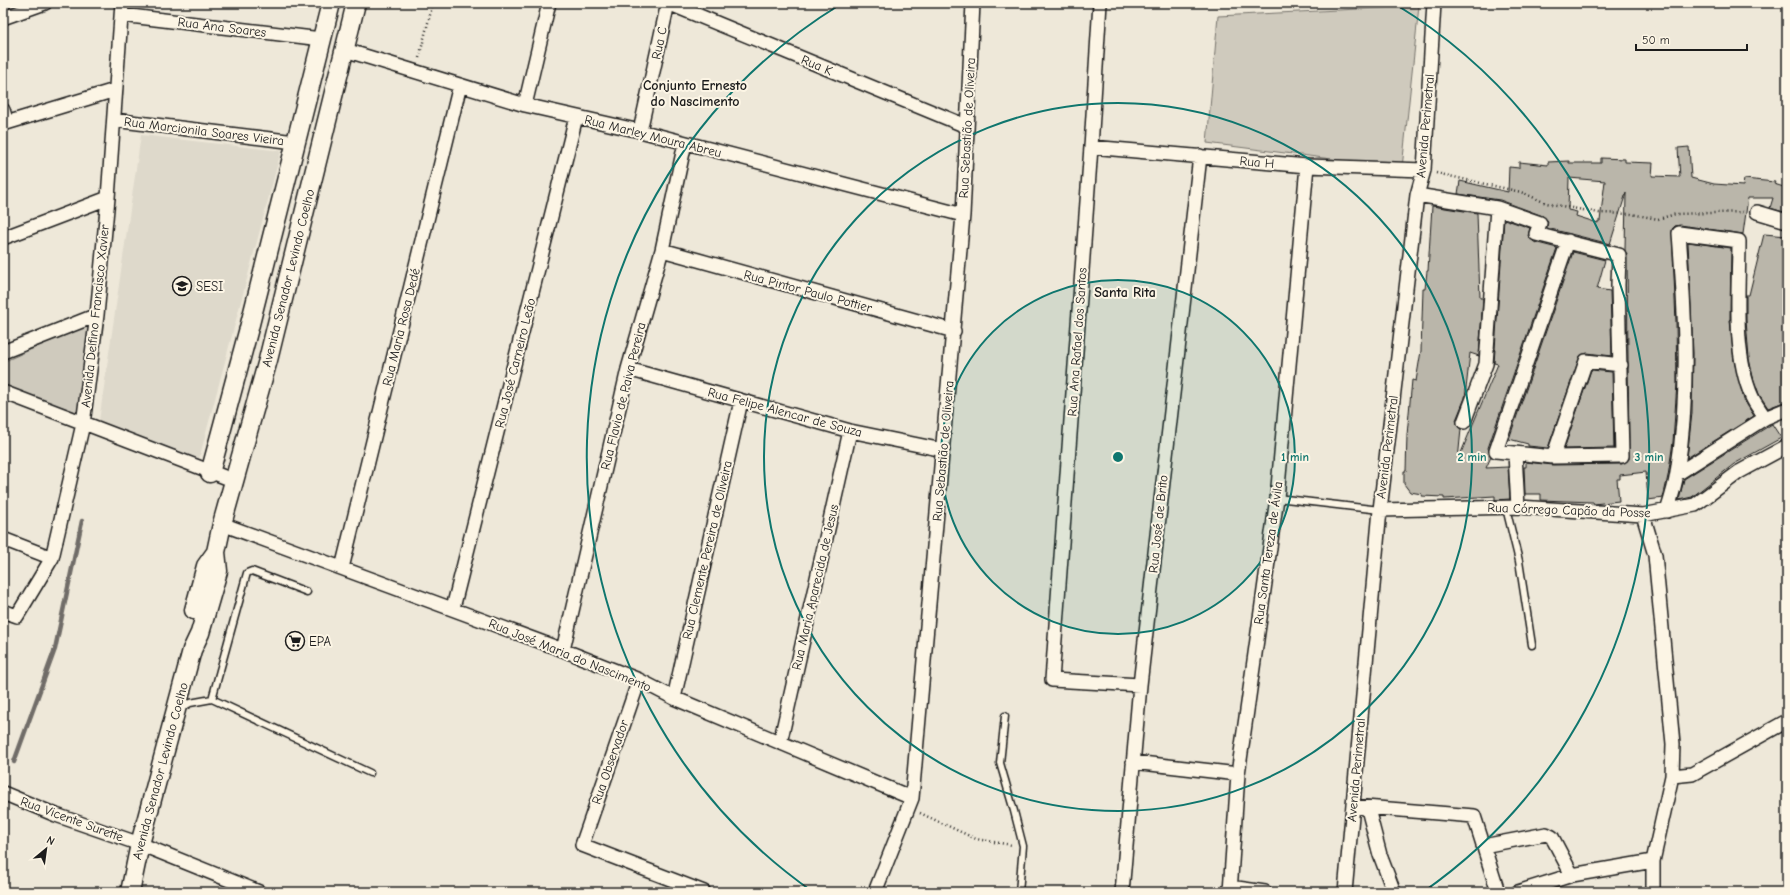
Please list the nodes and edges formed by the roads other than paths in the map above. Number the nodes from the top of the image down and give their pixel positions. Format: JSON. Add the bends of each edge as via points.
{"nodes":[{"id":1,"x":45,"y":3,"type":"edge"},
{"id":2,"x":331,"y":3,"type":"edge"},
{"id":3,"x":356,"y":3,"type":"edge"},
{"id":4,"x":549,"y":3,"type":"edge"},
{"id":5,"x":668,"y":3,"type":"edge"},
{"id":6,"x":974,"y":3,"type":"edge"},
{"id":7,"x":1100,"y":3,"type":"edge"},
{"id":8,"x":1434,"y":3,"type":"edge"},
{"id":9,"x":122,"y":9,"type":"edge"},
{"id":10,"x":3,"y":18,"type":"edge"},
{"id":11,"x":322,"y":39,"type":"junction"},
{"id":12,"x":345,"y":50,"type":"junction"},
{"id":13,"x":460,"y":85,"type":"junction"},
{"id":14,"x":115,"y":90,"type":"junction"},
{"id":15,"x":524,"y":105,"type":"junction"},
{"id":16,"x":3,"y":110,"type":"edge"},
{"id":17,"x":576,"y":117,"type":"junction"},
{"id":18,"x":114,"y":120,"type":"junction"},
{"id":19,"x":5,"y":123,"type":"edge"},
{"id":20,"x":966,"y":126,"type":"junction"},
{"id":21,"x":640,"y":131,"type":"junction"},
{"id":22,"x":295,"y":142,"type":"junction"},
{"id":23,"x":685,"y":143,"type":"junction"},
{"id":24,"x":1091,"y":147,"type":"junction"},
{"id":25,"x":1200,"y":156,"type":"junction"},
{"id":26,"x":1307,"y":166,"type":"junction"},
{"id":27,"x":1424,"y":170,"type":"junction"},
{"id":28,"x":1417,"y":195,"type":"junction"},
{"id":29,"x":108,"y":198,"type":"junction"},
{"id":30,"x":1497,"y":208,"type":"junction"},
{"id":31,"x":1757,"y":212,"type":"road end"},
{"id":32,"x":963,"y":215,"type":"junction"},
{"id":33,"x":1787,"y":221,"type":"edge"},
{"id":34,"x":3,"y":238,"type":"edge"},
{"id":35,"x":1568,"y":241,"type":"junction"},
{"id":36,"x":662,"y":250,"type":"junction"},
{"id":37,"x":97,"y":315,"type":"junction"},
{"id":38,"x":954,"y":331,"type":"junction"},
{"id":39,"x":3,"y":352,"type":"edge"},
{"id":40,"x":1620,"y":365,"type":"junction"},
{"id":41,"x":628,"y":369,"type":"junction"},
{"id":42,"x":3,"y":392,"type":"edge"},
{"id":43,"x":742,"y":401,"type":"junction"},
{"id":44,"x":1787,"y":408,"type":"edge"},
{"id":45,"x":1765,"y":418,"type":"junction"},
{"id":46,"x":1464,"y":422,"type":"dead end"},
{"id":47,"x":83,"y":424,"type":"junction"},
{"id":48,"x":850,"y":431,"type":"junction"},
{"id":49,"x":1787,"y":446,"type":"edge"},
{"id":50,"x":943,"y":450,"type":"junction"},
{"id":51,"x":1516,"y":454,"type":"junction"},
{"id":52,"x":1553,"y":457,"type":"junction"},
{"id":53,"x":210,"y":473,"type":"junction"},
{"id":54,"x":1677,"y":474,"type":"junction"},
{"id":55,"x":235,"y":481,"type":"junction"},
{"id":56,"x":1277,"y":498,"type":"junction"},
{"id":57,"x":1512,"y":507,"type":"junction"},
{"id":58,"x":1380,"y":510,"type":"junction"},
{"id":59,"x":1667,"y":511,"type":"junction"},
{"id":60,"x":1643,"y":515,"type":"junction"},
{"id":61,"x":222,"y":524,"type":"junction"},
{"id":62,"x":3,"y":538,"type":"edge"},
{"id":63,"x":52,"y":558,"type":"junction"},
{"id":64,"x":342,"y":568,"type":"junction"},
{"id":65,"x":307,"y":592,"type":"dead end"},
{"id":66,"x":453,"y":608,"type":"junction"},
{"id":67,"x":3,"y":611,"type":"edge"},
{"id":68,"x":1532,"y":645,"type":"dead end"},
{"id":69,"x":563,"y":650,"type":"junction"},
{"id":70,"x":639,"y":680,"type":"junction"},
{"id":71,"x":1140,"y":685,"type":"junction"},
{"id":72,"x":674,"y":698,"type":"junction"},
{"id":73,"x":212,"y":699,"type":"junction"},
{"id":74,"x":176,"y":710,"type":"junction"},
{"id":75,"x":1005,"y":716,"type":"dead end"},
{"id":76,"x":1787,"y":721,"type":"edge"},
{"id":77,"x":780,"y":743,"type":"junction"},
{"id":78,"x":1133,"y":762,"type":"junction"},
{"id":79,"x":370,"y":773,"type":"dead end"},
{"id":80,"x":1238,"y":774,"type":"junction"},
{"id":81,"x":1672,"y":776,"type":"junction"},
{"id":82,"x":3,"y":793,"type":"edge"},
{"id":83,"x":912,"y":798,"type":"junction"},
{"id":84,"x":1353,"y":806,"type":"junction"},
{"id":85,"x":1368,"y":809,"type":"junction"},
{"id":86,"x":140,"y":844,"type":"junction"},
{"id":87,"x":1483,"y":846,"type":"junction"},
{"id":88,"x":1653,"y":861,"type":"junction"},
{"id":89,"x":1572,"y":875,"type":"junction"},
{"id":90,"x":1230,"y":889,"type":"edge"},
{"id":91,"x":130,"y":892,"type":"edge"},
{"id":92,"x":259,"y":892,"type":"edge"},
{"id":93,"x":704,"y":892,"type":"edge"},
{"id":94,"x":875,"y":892,"type":"edge"},
{"id":95,"x":1019,"y":892,"type":"edge"},
{"id":96,"x":1122,"y":892,"type":"edge"},
{"id":97,"x":1265,"y":892,"type":"edge"},
{"id":98,"x":1345,"y":892,"type":"edge"},
{"id":99,"x":1394,"y":892,"type":"edge"},
{"id":100,"x":1498,"y":892,"type":"edge"},
{"id":101,"x":1518,"y":892,"type":"edge"},
{"id":102,"x":1653,"y":892,"type":"edge"}],
"edges":[{"from":1,"to":10,"type":"street"},
{"from":2,"to":11,"type":"street","name":"Avenida Senador Levindo Coelho"},
{"from":3,"to":12,"type":"street","name":"Avenida Senador Levindo Coelho"},
{"from":4,"to":15,"type":"street"},
{"from":5,"to":20,"type":"street","name":"Rua K"},
{"from":5,"to":21,"type":"street","name":"Rua C"},
{"from":6,"to":20,"type":"street","name":"Rua Sebastião de Oliveira"},
{"from":7,"to":24,"type":"street","name":"Rua Ana Rafael dos Santos"},
{"from":8,"to":27,"type":"street","name":"Avenida Perimetral"},
{"from":9,"to":11,"type":"street","name":"Rua Ana Soares"},
{"from":9,"to":14,"type":"street","name":"Avenida Delfino Francisco Xavier"},
{"from":11,"to":22,"type":"street","name":"Avenida Senador Levindo Coelho"},
{"from":12,"to":13,"type":"street","name":"Rua Marley Moura Abreu"},
{"from":12,"to":55,"type":"street","name":"Avenida Senador Levindo Coelho","via":[[268,360]]},
{"from":13,"to":15,"type":"street","name":"Rua Marley Moura Abreu"},
{"from":13,"to":64,"type":"street","name":"Rua Maria Rosa Dedé"},
{"from":14,"to":18,"type":"street","name":"Avenida Delfino Francisco Xavier"},
{"from":14,"to":19,"type":"street"},
{"from":15,"to":17,"type":"street","name":"Rua Marley Moura Abreu"},
{"from":16,"to":19,"type":"street"},
{"from":17,"to":21,"type":"street","name":"Rua Marley Moura Abreu"},
{"from":17,"to":66,"type":"street","name":"Rua José Carneiro Leão"},
{"from":18,"to":22,"type":"street","name":"Rua Marcionila Soares Vieira"},
{"from":18,"to":29,"type":"street","name":"Avenida Delfino Francisco Xavier"},
{"from":20,"to":32,"type":"street","name":"Rua Sebastião de Oliveira"},
{"from":21,"to":23,"type":"street","name":"Rua Marley Moura Abreu"},
{"from":22,"to":53,"type":"street","name":"Avenida Senador Levindo Coelho"},
{"from":23,"to":32,"type":"street","name":"Rua Marley Moura Abreu"},
{"from":23,"to":36,"type":"street","name":"Rua Flavio de Paiva Pereira"},
{"from":24,"to":25,"type":"street","name":"Rua H"},
{"from":24,"to":71,"type":"street","name":"Rua Ana Rafael dos Santos","via":[[1052,680]]},
{"from":25,"to":26,"type":"street","name":"Rua H"},
{"from":25,"to":71,"type":"street","name":"Rua José de Brito"},
{"from":26,"to":27,"type":"street","name":"Rua H"},
{"from":26,"to":56,"type":"street","name":"Rua Santa Tereza de Ávila"},
{"from":27,"to":28,"type":"street","name":"Avenida Perimetral"},
{"from":28,"to":30,"type":"street"},
{"from":28,"to":58,"type":"street","name":"Avenida Perimetral"},
{"from":29,"to":34,"type":"street"},
{"from":29,"to":37,"type":"street","name":"Avenida Delfino Francisco Xavier"},
{"from":30,"to":35,"type":"street","via":[[1540,223],[1536,234]]},
{"from":30,"to":46,"type":"street","via":[[1486,364]]},
{"from":31,"to":33,"type":"street"},
{"from":32,"to":38,"type":"street","name":"Rua Sebastião de Oliveira"},
{"from":35,"to":40,"type":"street","via":[[1619,255]]},
{"from":35,"to":51,"type":"street","via":[[1496,452]]},
{"from":36,"to":38,"type":"street","name":"Rua Pintor Paulo Pottier"},
{"from":36,"to":41,"type":"street","name":"Rua Flavio de Paiva Pereira"},
{"from":37,"to":39,"type":"street"},
{"from":37,"to":47,"type":"street","name":"Avenida Delfino Francisco Xavier"},
{"from":38,"to":50,"type":"street","name":"Rua Sebastião de Oliveira"},
{"from":40,"to":52,"type":"street","via":[[1586,361]]},
{"from":40,"to":52,"type":"street","via":[[1622,456]]},
{"from":41,"to":43,"type":"street","name":"Rua Felipe Alencar de Souza"},
{"from":41,"to":69,"type":"street","name":"Rua Flavio de Paiva Pereira"},
{"from":42,"to":47,"type":"street"},
{"from":43,"to":48,"type":"street","name":"Rua Felipe Alencar de Souza"},
{"from":43,"to":72,"type":"street","name":"Rua Clemente Pereira de Oliveira"},
{"from":44,"to":45,"type":"street"},
{"from":45,"to":54,"type":"street"},
{"from":45,"to":54,"type":"street","via":[[1752,398],[1739,336],[1739,241],[1679,234],[1685,324],[1685,397]]},
{"from":47,"to":53,"type":"street"},
{"from":47,"to":63,"type":"street","name":"Avenida Delfino Francisco Xavier"},
{"from":48,"to":50,"type":"street","name":"Rua Felipe Alencar de Souza"},
{"from":48,"to":77,"type":"street","name":"Rua Maria Aparecida de Jesus"},
{"from":49,"to":59,"type":"street","name":"Rua Córrego Capão da Posse","via":[[1738,472],[1695,505]]},
{"from":50,"to":83,"type":"street","name":"Rua Sebastião de Oliveira"},
{"from":51,"to":52,"type":"street"},
{"from":51,"to":57,"type":"street"},
{"from":53,"to":55,"type":"street"},
{"from":54,"to":59,"type":"street"},
{"from":55,"to":61,"type":"street","name":"Avenida Senador Levindo Coelho"},
{"from":56,"to":58,"type":"lane"},
{"from":56,"to":80,"type":"street","name":"Rua Santa Tereza de Ávila"},
{"from":57,"to":58,"type":"street","name":"Rua Córrego Capão da Posse"},
{"from":57,"to":60,"type":"street","name":"Rua Córrego Capão da Posse"},
{"from":57,"to":68,"type":"lane"},
{"from":58,"to":84,"type":"street","name":"Avenida Perimetral"},
{"from":59,"to":60,"type":"street","name":"Rua Córrego Capão da Posse"},
{"from":60,"to":81,"type":"street","via":[[1655,555],[1673,744]]},
{"from":61,"to":64,"type":"street","name":"Rua José Maria do Nascimento"},
{"from":61,"to":74,"type":"street","name":"Avenida Senador Levindo Coelho","via":[[216,552],[218,571],[200,634],[192,650]]},
{"from":62,"to":63,"type":"street"},
{"from":63,"to":67,"type":"street","name":"Avenida Delfino Francisco Xavier","via":[[17,616]]},
{"from":64,"to":66,"type":"street","name":"Rua José Maria do Nascimento"},
{"from":65,"to":73,"type":"lane","via":[[252,571],[247,573]]},
{"from":66,"to":69,"type":"street","name":"Rua José Maria do Nascimento"},
{"from":69,"to":70,"type":"street","name":"Rua José Maria do Nascimento"},
{"from":70,"to":72,"type":"street","name":"Rua José Maria do Nascimento"},
{"from":70,"to":93,"type":"street","name":"Rua Observador","via":[[582,845]]},
{"from":71,"to":78,"type":"street","name":"Rua José de Brito"},
{"from":72,"to":77,"type":"street","name":"Rua José Maria do Nascimento"},
{"from":73,"to":74,"type":"lane","via":[[190,703]]},
{"from":73,"to":79,"type":"lane"},
{"from":74,"to":86,"type":"street","name":"Avenida Senador Levindo Coelho"},
{"from":75,"to":95,"type":"lane","via":[[1000,763],[1023,846]]},
{"from":76,"to":81,"type":"street","via":[[1692,774]]},
{"from":77,"to":83,"type":"street","name":"Rua José Maria do Nascimento"},
{"from":78,"to":80,"type":"street"},
{"from":78,"to":96,"type":"street","name":"Rua José de Brito"},
{"from":80,"to":90,"type":"street","name":"Rua Santa Tereza de Ávila"},
{"from":81,"to":88,"type":"street"},
{"from":82,"to":86,"type":"street","name":"Rua Vicente Surette","via":[[56,815]]},
{"from":83,"to":94,"type":"street","name":"Rua Sebastião de Oliveira"},
{"from":84,"to":85,"type":"street"},
{"from":84,"to":98,"type":"street","name":"Avenida Perimetral"},
{"from":85,"to":87,"type":"street","via":[[1474,816]]},
{"from":85,"to":99,"type":"street","via":[[1380,855]]},
{"from":86,"to":91,"type":"street","name":"Avenida Senador Levindo Coelho"},
{"from":86,"to":92,"type":"street","name":"Rua Vicente Surette"},
{"from":87,"to":89,"type":"street","via":[[1546,834],[1552,837]]},
{"from":87,"to":100,"type":"street"},
{"from":88,"to":89,"type":"street"},
{"from":88,"to":102,"type":"street"},
{"from":89,"to":101,"type":"street"},
{"from":90,"to":97,"type":"street"}]}
